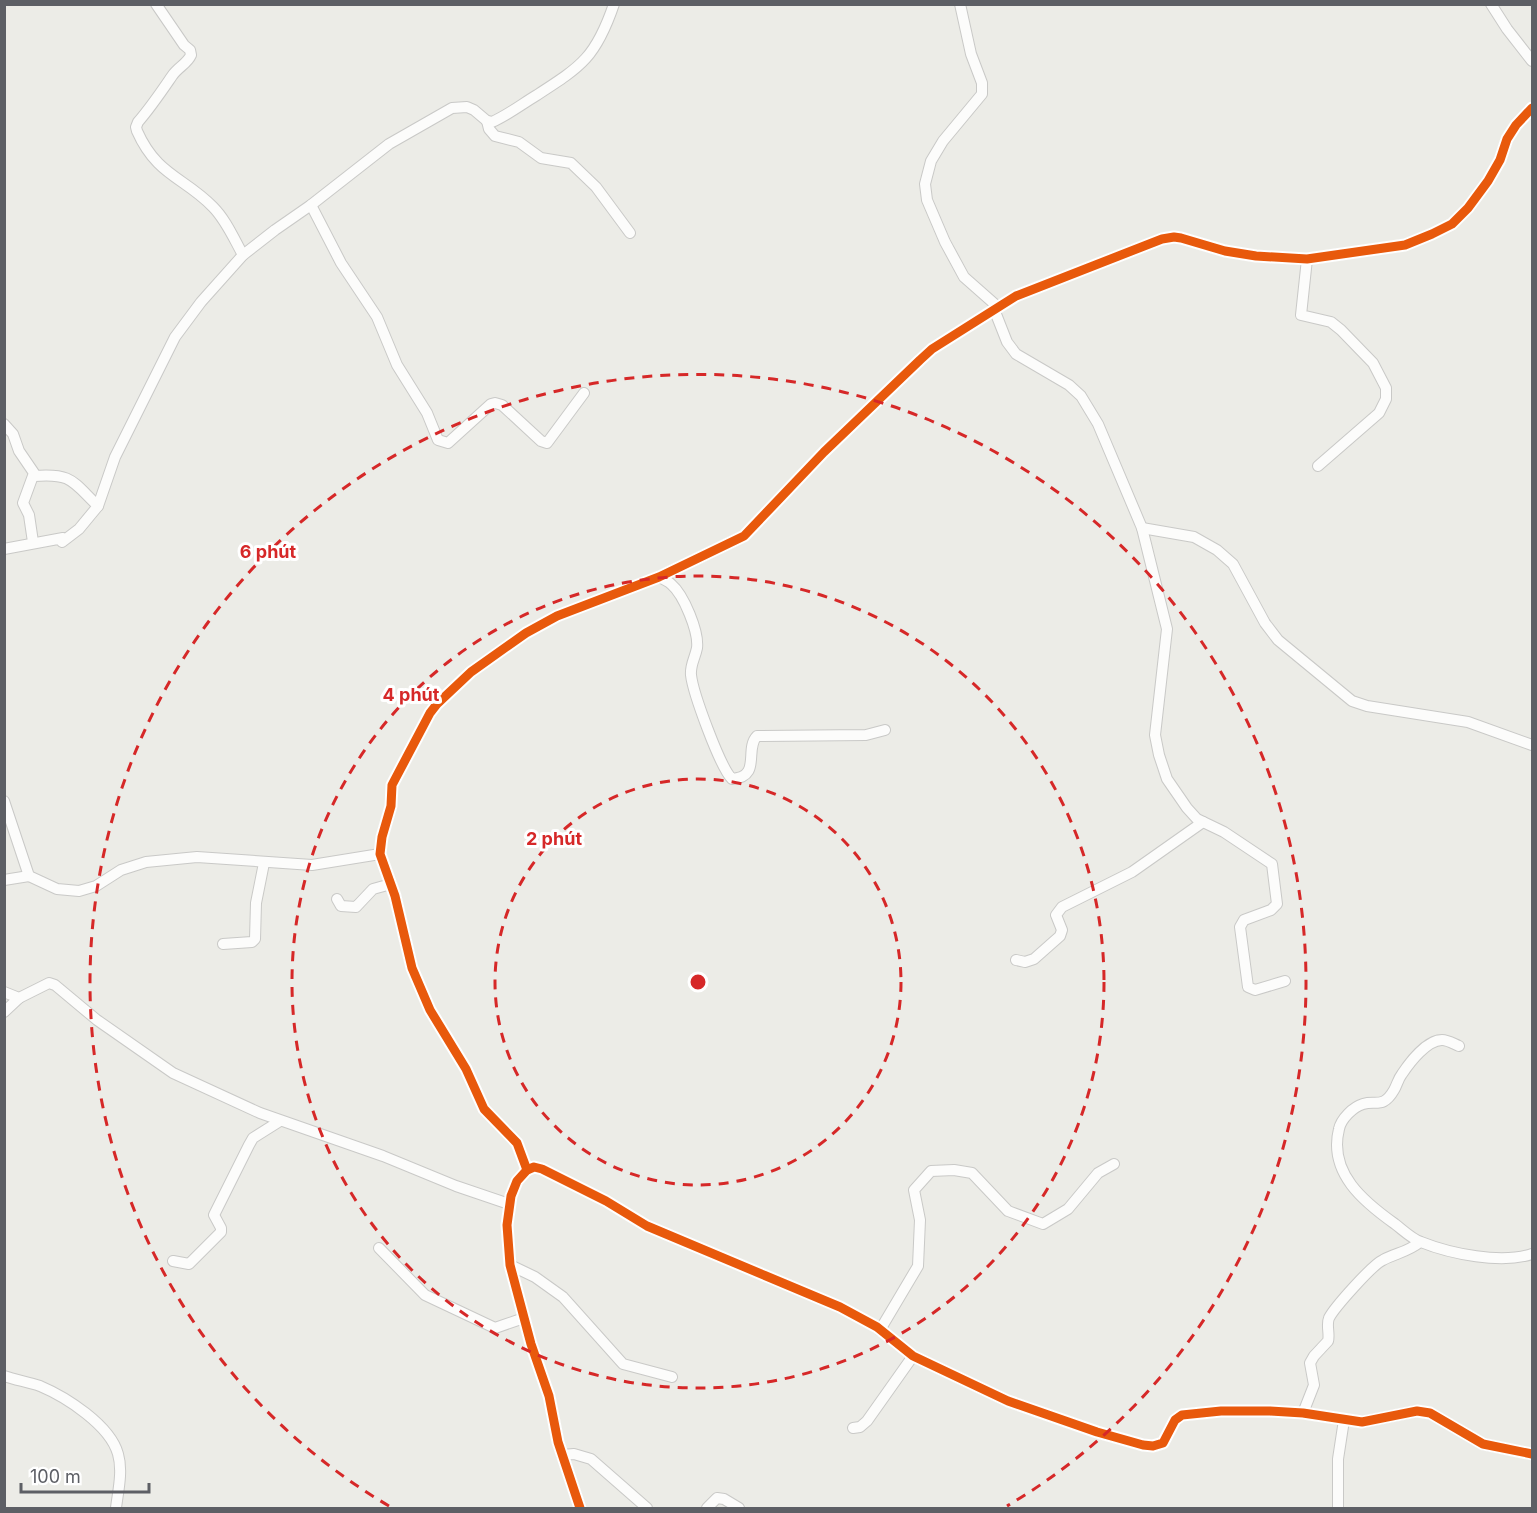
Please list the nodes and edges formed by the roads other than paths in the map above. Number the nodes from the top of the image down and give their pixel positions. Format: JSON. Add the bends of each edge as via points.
{"nodes":[{"id":1,"x":156,"y":4,"type":"edge"},
{"id":2,"x":614,"y":4,"type":"edge"},
{"id":3,"x":960,"y":4,"type":"edge"},
{"id":4,"x":1491,"y":4,"type":"edge"},
{"id":5,"x":1533,"y":61,"type":"edge"},
{"id":6,"x":1533,"y":108,"type":"edge"},
{"id":7,"x":487,"y":122,"type":"junction"},
{"id":8,"x":311,"y":206,"type":"junction"},
{"id":9,"x":630,"y":233,"type":"dead end"},
{"id":10,"x":243,"y":255,"type":"junction"},
{"id":11,"x":1307,"y":259,"type":"junction"},
{"id":12,"x":996,"y":308,"type":"junction"},
{"id":13,"x":584,"y":393,"type":"dead end"},
{"id":14,"x":4,"y":424,"type":"edge"},
{"id":15,"x":1318,"y":466,"type":"dead end"},
{"id":16,"x":34,"y":476,"type":"junction"},
{"id":17,"x":98,"y":506,"type":"junction"},
{"id":18,"x":1142,"y":528,"type":"junction"},
{"id":19,"x":33,"y":542,"type":"junction"},
{"id":20,"x":4,"y":549,"type":"edge"},
{"id":21,"x":659,"y":577,"type":"junction"},
{"id":22,"x":885,"y":730,"type":"dead end"},
{"id":23,"x":1533,"y":745,"type":"edge"},
{"id":24,"x":4,"y":801,"type":"edge"},
{"id":25,"x":1203,"y":822,"type":"junction"},
{"id":26,"x":380,"y":854,"type":"junction"},
{"id":27,"x":264,"y":863,"type":"junction"},
{"id":28,"x":29,"y":876,"type":"junction"},
{"id":29,"x":4,"y":880,"type":"edge"},
{"id":30,"x":391,"y":884,"type":"junction"},
{"id":31,"x":337,"y":898,"type":"dead end"},
{"id":32,"x":223,"y":944,"type":"dead end"},
{"id":33,"x":1016,"y":960,"type":"dead end"},
{"id":34,"x":1285,"y":981,"type":"dead end"},
{"id":35,"x":4,"y":992,"type":"edge"},
{"id":36,"x":19,"y":998,"type":"junction"},
{"id":37,"x":4,"y":1012,"type":"edge"},
{"id":38,"x":1459,"y":1046,"type":"dead end"},
{"id":39,"x":280,"y":1121,"type":"junction"},
{"id":40,"x":1114,"y":1164,"type":"dead end"},
{"id":41,"x":527,"y":1170,"type":"junction"},
{"id":42,"x":509,"y":1204,"type":"junction"},
{"id":43,"x":1420,"y":1242,"type":"junction"},
{"id":44,"x":379,"y":1248,"type":"dead end"},
{"id":45,"x":1533,"y":1254,"type":"edge"},
{"id":46,"x":173,"y":1261,"type":"dead end"},
{"id":47,"x":510,"y":1265,"type":"junction"},
{"id":48,"x":524,"y":1318,"type":"junction"},
{"id":49,"x":880,"y":1330,"type":"junction"},
{"id":50,"x":913,"y":1356,"type":"junction"},
{"id":51,"x":4,"y":1376,"type":"edge"},
{"id":52,"x":672,"y":1377,"type":"dead end"},
{"id":53,"x":1303,"y":1413,"type":"junction"},
{"id":54,"x":1344,"y":1420,"type":"junction"},
{"id":55,"x":853,"y":1428,"type":"dead end"},
{"id":56,"x":1533,"y":1454,"type":"edge"},
{"id":57,"x":562,"y":1455,"type":"junction"},
{"id":58,"x":116,"y":1509,"type":"edge"},
{"id":59,"x":580,"y":1509,"type":"edge"},
{"id":60,"x":647,"y":1509,"type":"edge"},
{"id":61,"x":707,"y":1509,"type":"edge"},
{"id":62,"x":739,"y":1509,"type":"edge"},
{"id":63,"x":1338,"y":1509,"type":"edge"}],
"edges":[{"from":1,"to":10,"type":"street","via":[[191,55],[136,127],[146,148],[165,171],[218,212]]},
{"from":2,"to":7,"type":"street","via":[[606,29],[586,60],[502,117]]},
{"from":3,"to":12,"type":"street","via":[[982,94],[931,161],[926,192],[945,242],[964,277]]},
{"from":4,"to":5,"type":"street"},
{"from":6,"to":11,"type":"street","via":[[1507,139],[1488,181],[1452,224],[1405,245]]},
{"from":7,"to":8,"type":"street","via":[[474,110],[452,108],[389,144]]},
{"from":7,"to":9,"type":"street","via":[[495,136],[519,142],[541,158],[572,163],[596,187]]},
{"from":8,"to":10,"type":"street"},
{"from":8,"to":13,"type":"street","via":[[341,263],[377,317],[397,365],[427,413],[438,440],[448,443],[495,402],[547,443]]},
{"from":10,"to":17,"type":"street","via":[[175,337],[115,457]]},
{"from":11,"to":12,"type":"street","via":[[1225,251],[1174,237],[1035,288]]},
{"from":11,"to":15,"type":"street","via":[[1301,315],[1331,322],[1341,330],[1373,363],[1386,388],[1379,413]]},
{"from":12,"to":18,"type":"street","via":[[1007,342],[1016,354],[1081,396],[1098,424]]},
{"from":12,"to":21,"type":"street","via":[[932,349],[824,452],[744,536]]},
{"from":14,"to":16,"type":"street"},
{"from":16,"to":17,"type":"street","via":[[66,476]]},
{"from":16,"to":19,"type":"street","via":[[22,503],[29,515]]},
{"from":17,"to":19,"type":"street","via":[[62,542],[63,538]]},
{"from":18,"to":23,"type":"street","via":[[1194,537],[1217,550],[1233,564],[1278,640],[1352,701],[1468,723]]},
{"from":18,"to":25,"type":"street","via":[[1167,629],[1156,745],[1167,779],[1187,808]]},
{"from":19,"to":20,"type":"street"},
{"from":21,"to":22,"type":"street","via":[[677,591],[689,615],[697,645],[691,666],[692,681],[720,760],[732,779],[748,772],[757,736],[866,735]]},
{"from":21,"to":26,"type":"street","via":[[579,607],[526,633],[471,672],[437,704],[392,785]]},
{"from":24,"to":28,"type":"street"},
{"from":25,"to":33,"type":"street","via":[[1132,872],[1062,907],[1056,915],[1062,930],[1060,936],[1034,959]]},
{"from":25,"to":34,"type":"street","via":[[1272,864],[1276,904],[1271,910],[1244,920],[1240,927],[1248,987],[1255,990]]},
{"from":26,"to":27,"type":"street","via":[[322,864]]},
{"from":26,"to":30,"type":"street"},
{"from":27,"to":28,"type":"street","via":[[197,857],[146,862],[79,891],[57,889]]},
{"from":27,"to":32,"type":"street","via":[[256,903],[255,939]]},
{"from":28,"to":29,"type":"street"},
{"from":30,"to":31,"type":"street","via":[[372,889],[356,907],[341,906]]},
{"from":30,"to":41,"type":"street","via":[[412,968],[430,1010],[466,1069],[484,1109],[517,1143]]},
{"from":35,"to":36,"type":"street"},
{"from":36,"to":37,"type":"street"},
{"from":36,"to":39,"type":"street","via":[[49,983],[55,985],[173,1073]]},
{"from":38,"to":43,"type":"street","via":[[1446,1040],[1435,1041],[1414,1059],[1383,1101],[1363,1104],[1339,1127],[1336,1146],[1346,1179],[1369,1205]]},
{"from":39,"to":42,"type":"street","via":[[383,1155]]},
{"from":39,"to":46,"type":"street","via":[[249,1144],[214,1215],[221,1232],[189,1264]]},
{"from":40,"to":49,"type":"street","via":[[1098,1173],[1068,1209],[1043,1224],[1008,1211],[972,1173],[931,1171],[914,1190],[920,1220],[918,1266]]},
{"from":41,"to":42,"type":"street","via":[[517,1181]]},
{"from":41,"to":49,"type":"street","via":[[542,1169],[648,1226],[840,1307]]},
{"from":42,"to":47,"type":"street"},
{"from":43,"to":45,"type":"street","via":[[1458,1254],[1493,1258]]},
{"from":43,"to":53,"type":"street","via":[[1378,1263],[1332,1314],[1328,1341],[1310,1364],[1314,1385]]},
{"from":44,"to":48,"type":"street","via":[[420,1291],[452,1309],[495,1328]]},
{"from":47,"to":48,"type":"street"},
{"from":47,"to":52,"type":"street","via":[[563,1297],[623,1364]]},
{"from":48,"to":57,"type":"street","via":[[549,1396]]},
{"from":49,"to":50,"type":"street"},
{"from":50,"to":53,"type":"street","via":[[1008,1401],[1143,1445],[1163,1443],[1182,1415],[1221,1411]]},
{"from":50,"to":55,"type":"street","via":[[867,1421]]},
{"from":51,"to":58,"type":"street","via":[[54,1393],[104,1428],[120,1466]]},
{"from":53,"to":54,"type":"street"},
{"from":54,"to":56,"type":"street","via":[[1362,1422],[1424,1411],[1483,1444]]},
{"from":54,"to":63,"type":"street","via":[[1338,1459]]},
{"from":57,"to":59,"type":"street"},
{"from":57,"to":60,"type":"street","via":[[574,1454],[591,1460]]},
{"from":61,"to":62,"type":"street","via":[[717,1498]]}]}
